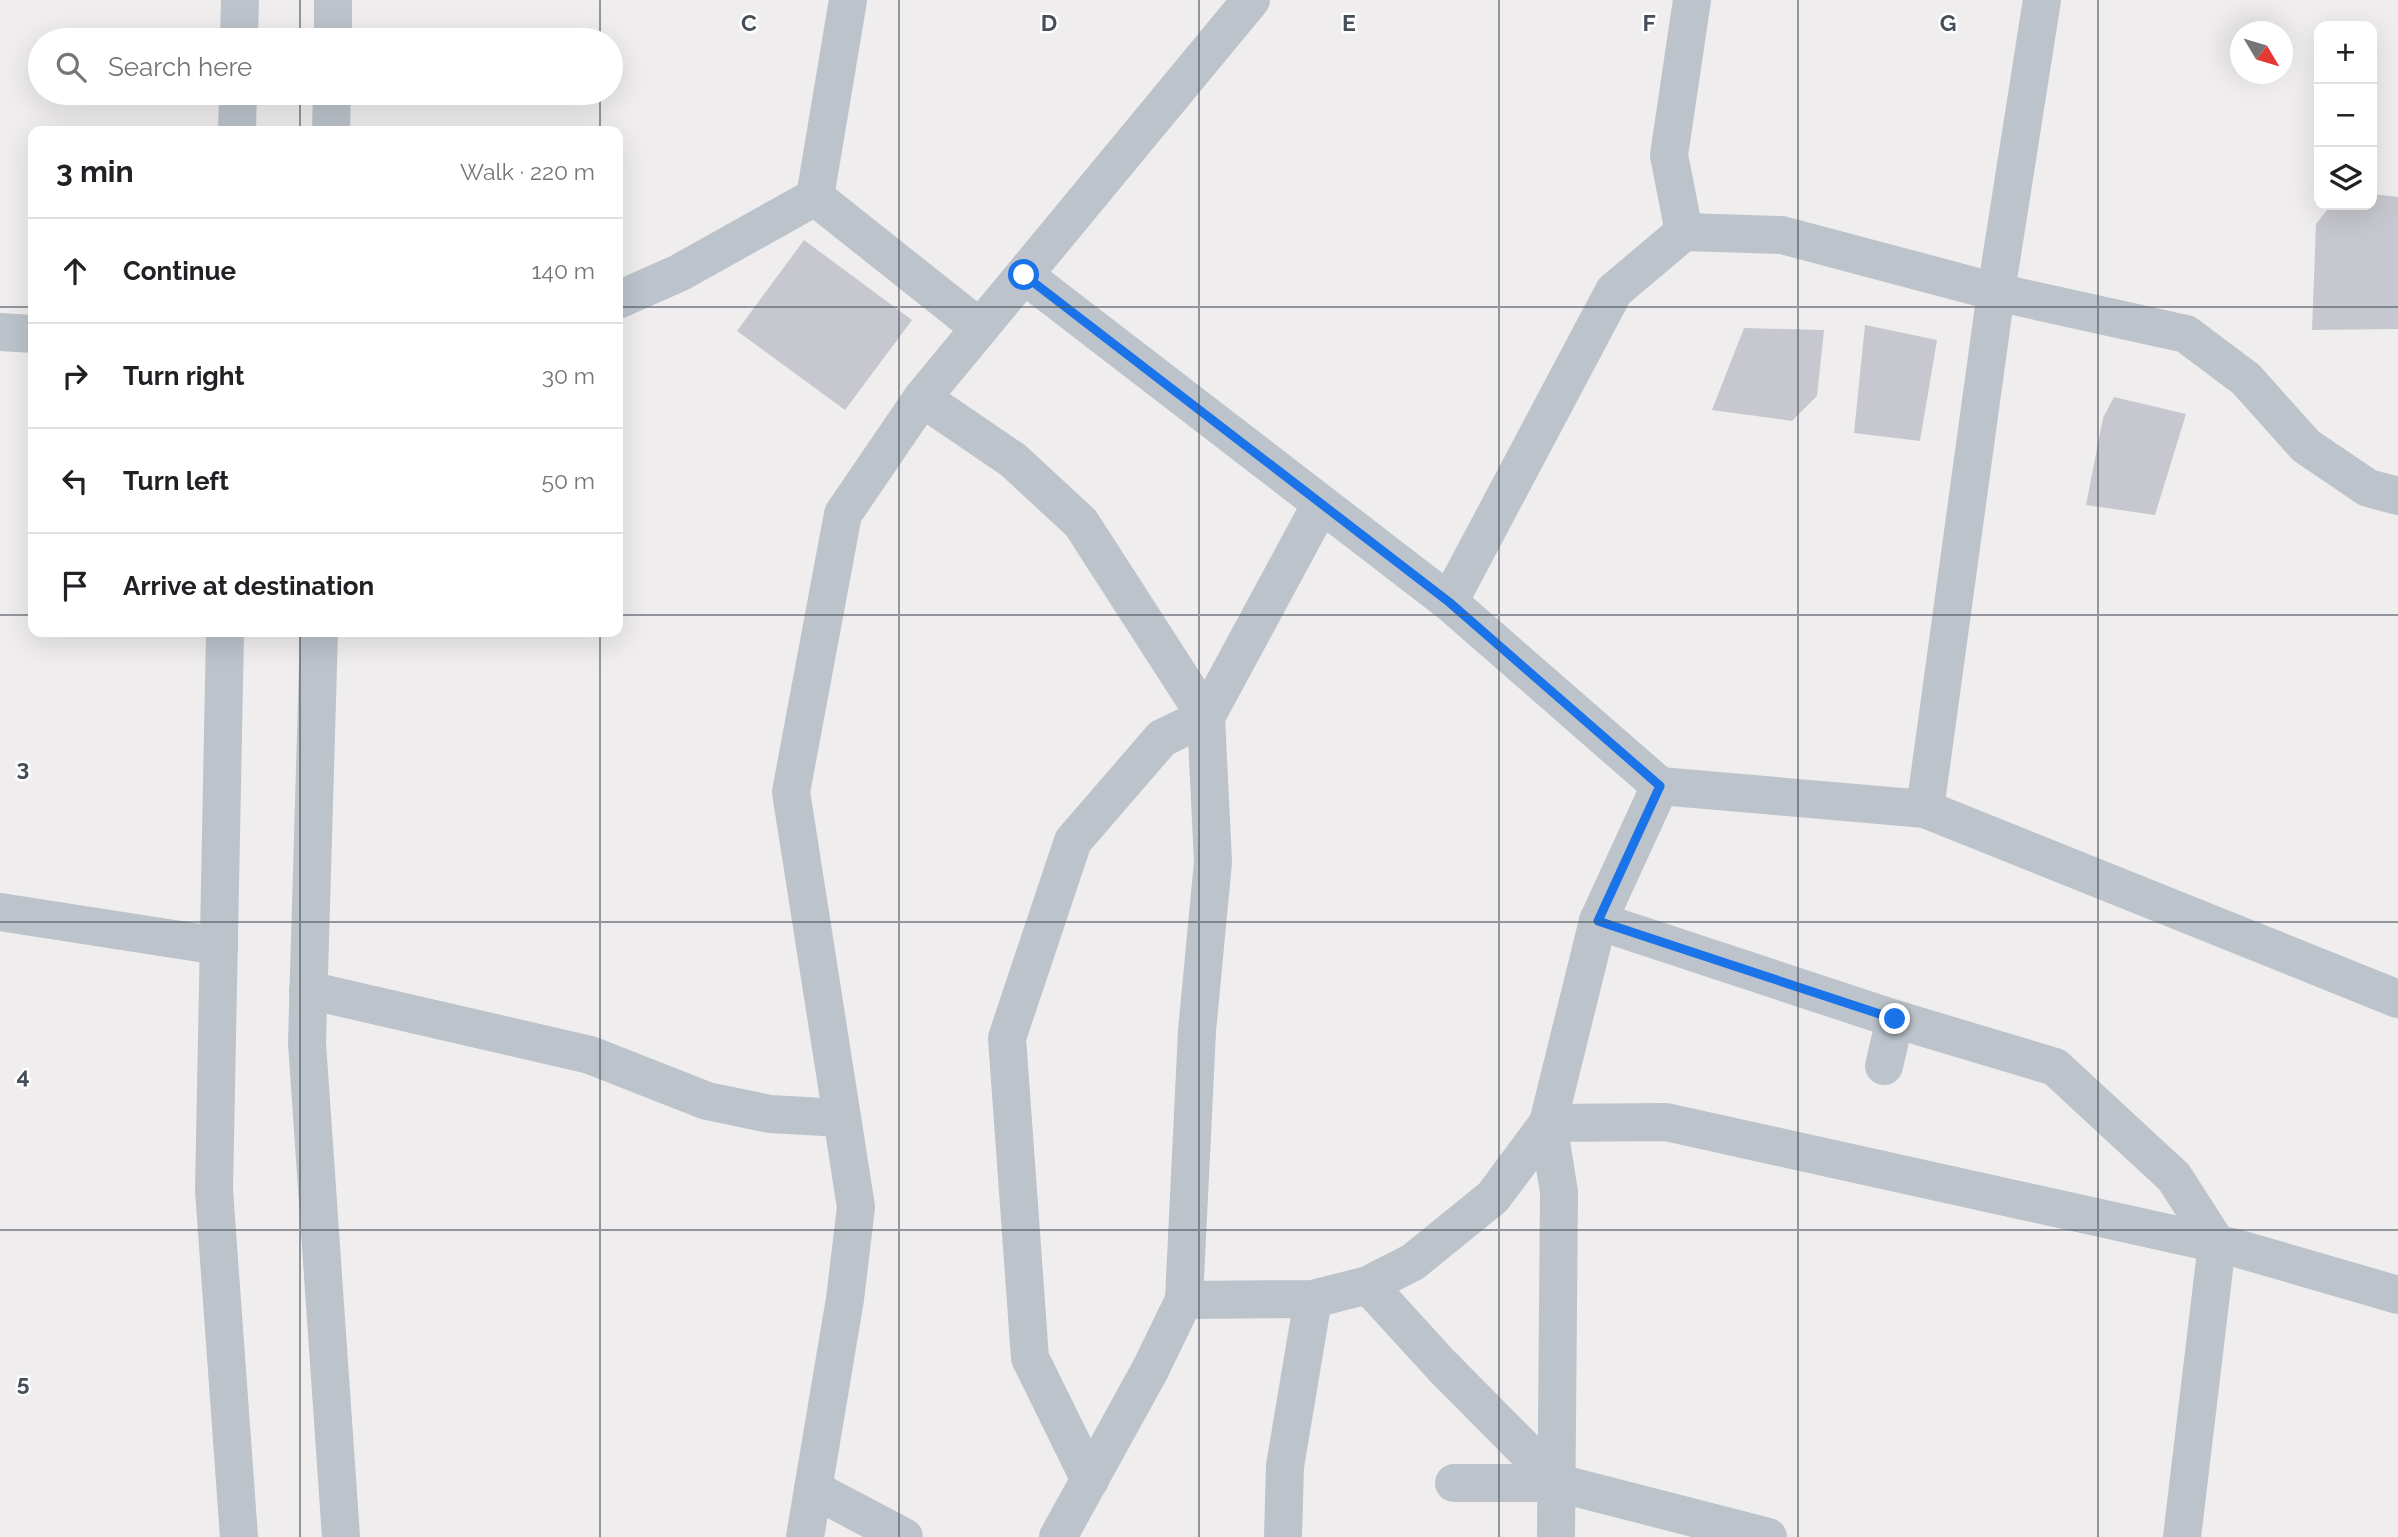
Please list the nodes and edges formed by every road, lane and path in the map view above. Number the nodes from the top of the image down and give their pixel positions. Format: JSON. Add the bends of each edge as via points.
{"nodes":[{"id":1,"x":240,"y":0,"type":"edge"},
{"id":2,"x":334,"y":0,"type":"edge"},
{"id":3,"x":848,"y":0,"type":"edge"},
{"id":4,"x":1251,"y":0,"type":"edge"},
{"id":5,"x":1692,"y":0,"type":"edge"},
{"id":6,"x":2042,"y":0,"type":"edge"},
{"id":7,"x":239,"y":28,"type":"edge"},
{"id":8,"x":333,"y":28,"type":"edge"},
{"id":9,"x":238,"y":105,"type":"edge"},
{"id":10,"x":332,"y":105,"type":"edge"},
{"id":11,"x":237,"y":126,"type":"edge"},
{"id":12,"x":331,"y":126,"type":"edge"},
{"id":13,"x":815,"y":197,"type":"junction"},
{"id":14,"x":1684,"y":232,"type":"junction"},
{"id":15,"x":1024,"y":275,"type":"junction"},
{"id":16,"x":1996,"y":292,"type":"junction"},
{"id":17,"x":623,"y":298,"type":"edge"},
{"id":18,"x":980,"y":328,"type":"junction"},
{"id":19,"x":0,"y":332,"type":"edge"},
{"id":20,"x":28,"y":334,"type":"edge"},
{"id":21,"x":922,"y":398,"type":"junction"},
{"id":22,"x":2398,"y":496,"type":"edge"},
{"id":23,"x":1321,"y":504,"type":"junction"},
{"id":24,"x":1449,"y":602,"type":"junction"},
{"id":25,"x":225,"y":637,"type":"edge"},
{"id":26,"x":319,"y":637,"type":"edge"},
{"id":27,"x":1206,"y":717,"type":"junction"},
{"id":28,"x":1660,"y":786,"type":"junction"},
{"id":29,"x":1924,"y":809,"type":"junction"},
{"id":30,"x":0,"y":912,"type":"edge"},
{"id":31,"x":1598,"y":921,"type":"junction"},
{"id":32,"x":219,"y":946,"type":"junction"},
{"id":33,"x":309,"y":990,"type":"junction"},
{"id":34,"x":2398,"y":999,"type":"edge"},
{"id":35,"x":1895,"y":1019,"type":"junction"},
{"id":36,"x":1884,"y":1066,"type":"dead end"},
{"id":37,"x":842,"y":1118,"type":"junction"},
{"id":38,"x":1548,"y":1123,"type":"junction"},
{"id":39,"x":2217,"y":1244,"type":"junction"},
{"id":40,"x":1368,"y":1284,"type":"junction"},
{"id":41,"x":2398,"y":1295,"type":"edge"},
{"id":42,"x":1313,"y":1299,"type":"junction"},
{"id":43,"x":1184,"y":1300,"type":"junction"},
{"id":44,"x":1090,"y":1480,"type":"junction"},
{"id":45,"x":1454,"y":1483,"type":"dead end"},
{"id":46,"x":1558,"y":1483,"type":"junction"},
{"id":47,"x":813,"y":1489,"type":"junction"},
{"id":48,"x":239,"y":1537,"type":"edge"},
{"id":49,"x":341,"y":1537,"type":"edge"},
{"id":50,"x":805,"y":1537,"type":"edge"},
{"id":51,"x":904,"y":1537,"type":"edge"},
{"id":52,"x":1058,"y":1537,"type":"edge"},
{"id":53,"x":1283,"y":1537,"type":"edge"},
{"id":54,"x":1556,"y":1537,"type":"edge"},
{"id":55,"x":1768,"y":1537,"type":"edge"},
{"id":56,"x":2182,"y":1537,"type":"edge"}],
"edges":[{"from":1,"to":7,"type":"street"},
{"from":2,"to":8,"type":"street"},
{"from":3,"to":13,"type":"street"},
{"from":4,"to":15,"type":"street"},
{"from":5,"to":14,"type":"street","via":[[1669,155]]},
{"from":6,"to":16,"type":"street"},
{"from":9,"to":11,"type":"street"},
{"from":10,"to":12,"type":"street"},
{"from":13,"to":17,"type":"street","via":[[679,273]]},
{"from":13,"to":18,"type":"street"},
{"from":14,"to":16,"type":"street","via":[[1782,235]]},
{"from":14,"to":24,"type":"street","via":[[1614,291]]},
{"from":15,"to":18,"type":"street"},
{"from":15,"to":23,"type":"street"},
{"from":16,"to":22,"type":"street","via":[[2186,334],[2246,379],[2306,446],[2368,488]]},
{"from":16,"to":29,"type":"street"},
{"from":18,"to":21,"type":"street"},
{"from":19,"to":20,"type":"street"},
{"from":21,"to":27,"type":"street","via":[[1013,460],[1081,523]]},
{"from":21,"to":37,"type":"street","via":[[843,514],[791,792]]},
{"from":23,"to":24,"type":"street"},
{"from":23,"to":27,"type":"street"},
{"from":24,"to":28,"type":"street"},
{"from":25,"to":32,"type":"street"},
{"from":26,"to":33,"type":"street"},
{"from":27,"to":43,"type":"street","via":[[1213,862],[1197,1031]]},
{"from":27,"to":44,"type":"street","via":[[1162,738],[1073,842],[1007,1038],[1030,1358]]},
{"from":28,"to":29,"type":"street"},
{"from":28,"to":31,"type":"street"},
{"from":29,"to":34,"type":"street"},
{"from":30,"to":32,"type":"street"},
{"from":31,"to":35,"type":"street"},
{"from":31,"to":38,"type":"street"},
{"from":32,"to":48,"type":"street","via":[[214,1190]]},
{"from":33,"to":37,"type":"street","via":[[590,1055],[707,1101],[770,1114]]},
{"from":33,"to":49,"type":"street","via":[[307,1043]]},
{"from":35,"to":36,"type":"street"},
{"from":35,"to":39,"type":"street","via":[[2055,1067],[2174,1177]]},
{"from":37,"to":47,"type":"street","via":[[856,1207]]},
{"from":38,"to":39,"type":"street","via":[[1666,1122]]},
{"from":38,"to":40,"type":"street","via":[[1493,1197],[1413,1262]]},
{"from":38,"to":46,"type":"street","via":[[1559,1192]]},
{"from":39,"to":41,"type":"street"},
{"from":39,"to":56,"type":"street"},
{"from":40,"to":42,"type":"street"},
{"from":40,"to":46,"type":"street"},
{"from":42,"to":43,"type":"street"},
{"from":42,"to":53,"type":"street","via":[[1284,1466]]},
{"from":43,"to":44,"type":"street"},
{"from":44,"to":52,"type":"street"},
{"from":45,"to":46,"type":"street"},
{"from":46,"to":54,"type":"street"},
{"from":46,"to":55,"type":"street"},
{"from":47,"to":50,"type":"street"},
{"from":47,"to":51,"type":"street"}]}
